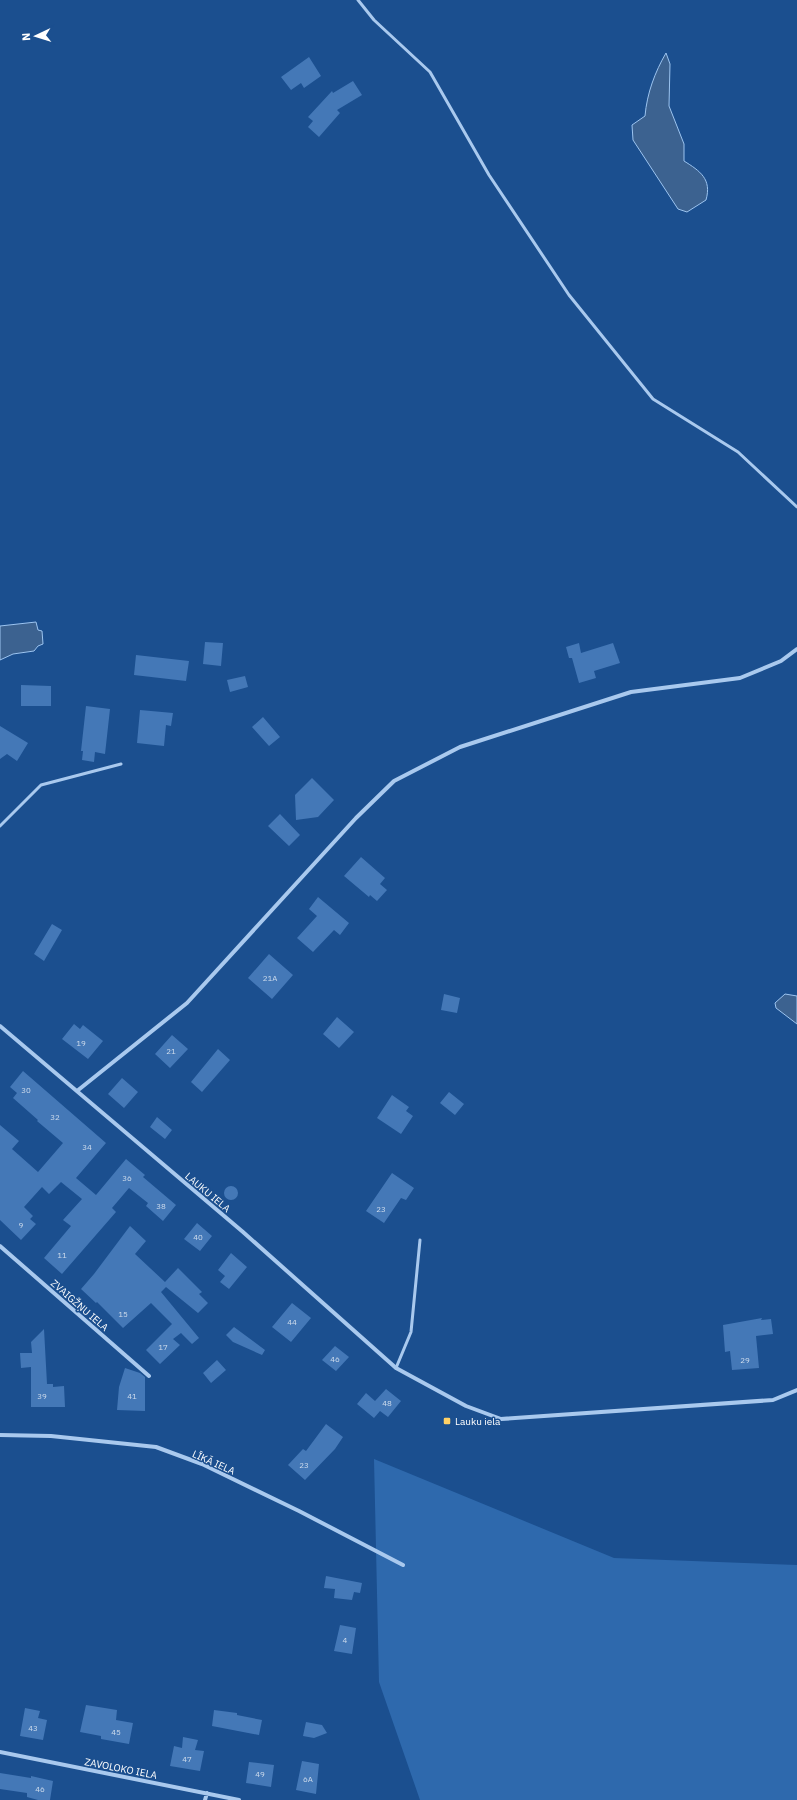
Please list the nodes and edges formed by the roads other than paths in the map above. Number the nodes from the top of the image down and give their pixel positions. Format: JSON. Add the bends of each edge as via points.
{"nodes":[{"id":1,"x":358,"y":0,"type":"edge"},
{"id":2,"x":797,"y":507,"type":"edge"},
{"id":3,"x":797,"y":649,"type":"edge"},
{"id":4,"x":121,"y":764,"type":"dead end"},
{"id":5,"x":0,"y":826,"type":"edge"},
{"id":6,"x":0,"y":1026,"type":"edge"},
{"id":7,"x":77,"y":1091,"type":"junction"},
{"id":8,"x":420,"y":1240,"type":"dead end"},
{"id":9,"x":0,"y":1246,"type":"edge"},
{"id":10,"x":396,"y":1368,"type":"junction"},
{"id":11,"x":149,"y":1376,"type":"dead end"},
{"id":12,"x":797,"y":1390,"type":"edge"},
{"id":13,"x":0,"y":1435,"type":"edge"},
{"id":14,"x":403,"y":1565,"type":"dead end"},
{"id":15,"x":0,"y":1752,"type":"edge"},
{"id":16,"x":207,"y":1793,"type":"junction"},
{"id":17,"x":205,"y":1800,"type":"edge"},
{"id":18,"x":239,"y":1800,"type":"edge"}],
"edges":[{"from":1,"to":2,"type":"lane","via":[[374,20],[430,72],[489,175],[570,295],[653,399],[738,452]]},
{"from":3,"to":7,"type":"street","via":[[781,661],[740,678],[632,692],[460,746],[394,781],[356,818],[187,1003]]},
{"from":4,"to":5,"type":"lane","via":[[41,785]]},
{"from":6,"to":7,"type":"street","name":"LAUKU IELA"},
{"from":7,"to":10,"type":"street","name":"LAUKU IELA","via":[[243,1232]]},
{"from":8,"to":10,"type":"lane","via":[[411,1332]]},
{"from":9,"to":11,"type":"street","name":"ZVAIGŽŅU IELA"},
{"from":10,"to":12,"type":"street","name":"LAUKU IELA","via":[[466,1406],[501,1419],[773,1400]]},
{"from":13,"to":14,"type":"street","name":"LĪKĀ IELA","via":[[50,1436],[156,1447],[202,1464]]},
{"from":15,"to":16,"type":"street","name":"ZAVOLOKO IELA"},
{"from":16,"to":17,"type":"street"},
{"from":16,"to":18,"type":"street","name":"ZAVOLOKO IELA"}]}
